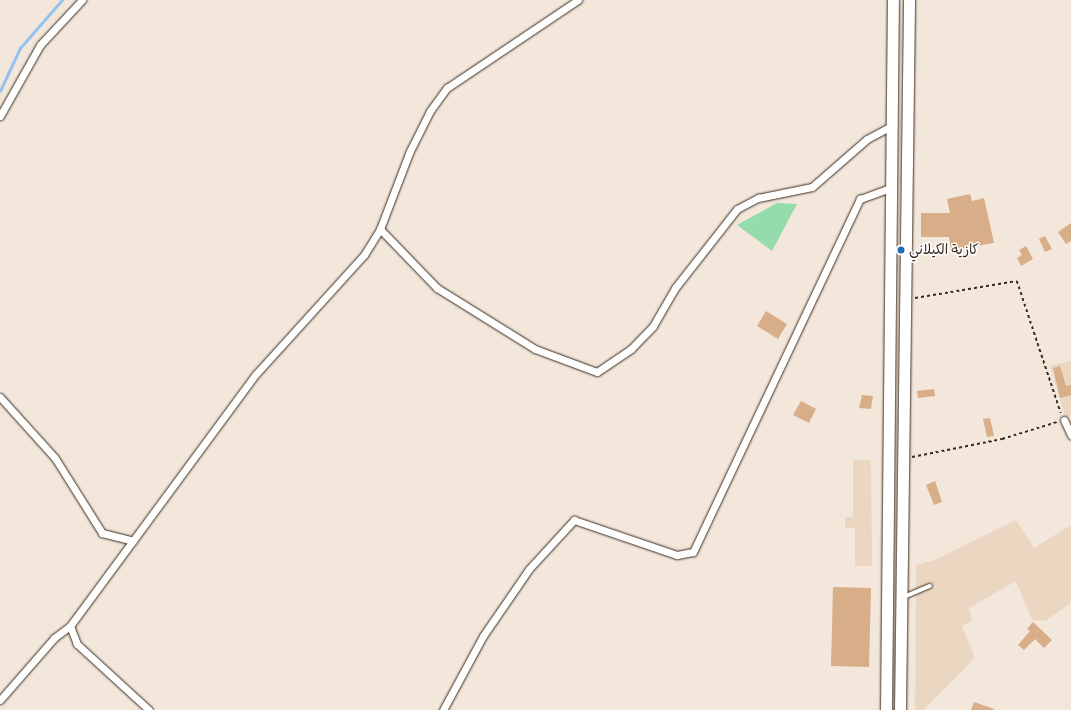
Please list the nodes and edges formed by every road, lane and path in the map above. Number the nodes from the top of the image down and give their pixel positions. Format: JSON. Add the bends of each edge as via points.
{"nodes":[{"id":1,"x":82,"y":0,"type":"edge"},
{"id":2,"x":578,"y":0,"type":"edge"},
{"id":3,"x":893,"y":0,"type":"edge"},
{"id":4,"x":909,"y":0,"type":"edge"},
{"id":5,"x":0,"y":106,"type":"edge"},
{"id":6,"x":3,"y":114,"type":"edge"},
{"id":7,"x":892,"y":125,"type":"junction"},
{"id":8,"x":890,"y":188,"type":"junction"},
{"id":9,"x":380,"y":228,"type":"junction"},
{"id":10,"x":907,"y":299,"type":"junction"},
{"id":11,"x":0,"y":397,"type":"edge"},
{"id":12,"x":1064,"y":420,"type":"junction"},
{"id":13,"x":1071,"y":435,"type":"edge"},
{"id":14,"x":904,"y":457,"type":"junction"},
{"id":15,"x":133,"y":541,"type":"junction"},
{"id":16,"x":930,"y":586,"type":"dead end"},
{"id":17,"x":901,"y":597,"type":"junction"},
{"id":18,"x":70,"y":626,"type":"junction"},
{"id":19,"x":0,"y":700,"type":"edge"},
{"id":20,"x":148,"y":710,"type":"edge"},
{"id":21,"x":444,"y":710,"type":"edge"},
{"id":22,"x":886,"y":710,"type":"edge"},
{"id":23,"x":900,"y":710,"type":"edge"}],
"edges":[{"from":1,"to":6,"type":"street","via":[[40,45]]},
{"from":2,"to":9,"type":"street","via":[[447,88],[430,111],[410,151]]},
{"from":3,"to":7,"type":"main road"},
{"from":4,"to":10,"type":"main road"},
{"from":5,"to":6,"type":"street"},
{"from":7,"to":8,"type":"main road"},
{"from":7,"to":9,"type":"street","via":[[867,139],[833,165],[812,188],[758,198],[737,209],[675,288],[653,326],[631,350],[597,372],[535,349],[437,288]]},
{"from":8,"to":21,"type":"street","via":[[860,199],[693,552],[677,555],[574,520],[529,569],[483,636]]},
{"from":8,"to":22,"type":"main road"},
{"from":9,"to":15,"type":"street","via":[[364,255],[238,398]]},
{"from":10,"to":12,"type":"path","via":[[1017,281]]},
{"from":10,"to":14,"type":"main road"},
{"from":11,"to":15,"type":"street","via":[[55,458],[102,533]]},
{"from":12,"to":13,"type":"street"},
{"from":12,"to":14,"type":"path","via":[[1002,439],[917,458]]},
{"from":14,"to":17,"type":"main road"},
{"from":15,"to":18,"type":"street"},
{"from":16,"to":17,"type":"lane"},
{"from":17,"to":23,"type":"main road"},
{"from":18,"to":19,"type":"street","via":[[54,638],[14,688]]},
{"from":18,"to":20,"type":"street","via":[[77,644]]}]}
